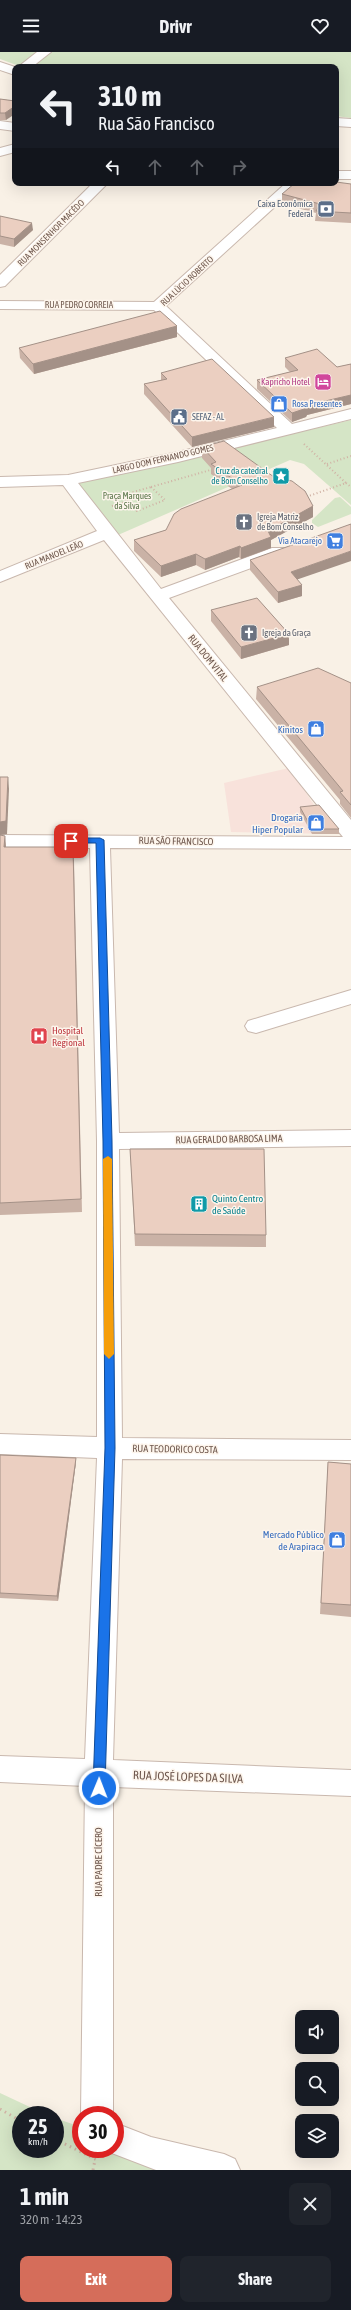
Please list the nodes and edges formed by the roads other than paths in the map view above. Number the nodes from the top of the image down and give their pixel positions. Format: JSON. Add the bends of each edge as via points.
{"nodes":[{"id":1,"x":45,"y":52,"type":"edge"},
{"id":2,"x":28,"y":64,"type":"edge"},
{"id":3,"x":0,"y":66,"type":"edge"},
{"id":4,"x":12,"y":70,"type":"edge"},
{"id":5,"x":339,"y":122,"type":"edge"},
{"id":6,"x":0,"y":124,"type":"edge"},
{"id":7,"x":351,"y":124,"type":"edge"},
{"id":8,"x":12,"y":126,"type":"edge"},
{"id":9,"x":12,"y":149,"type":"edge"},
{"id":10,"x":0,"y":152,"type":"edge"},
{"id":11,"x":339,"y":175,"type":"edge"},
{"id":12,"x":351,"y":175,"type":"edge"},
{"id":13,"x":98,"y":186,"type":"edge"},
{"id":14,"x":301,"y":186,"type":"edge"},
{"id":15,"x":327,"y":186,"type":"edge"},
{"id":16,"x":351,"y":188,"type":"edge"},
{"id":17,"x":0,"y":283,"type":"edge"},
{"id":18,"x":0,"y":305,"type":"edge"},
{"id":19,"x":158,"y":306,"type":"junction"},
{"id":20,"x":351,"y":414,"type":"edge"},
{"id":21,"x":289,"y":430,"type":"junction"},
{"id":22,"x":68,"y":480,"type":"junction"},
{"id":23,"x":0,"y":482,"type":"edge"},
{"id":24,"x":107,"y":533,"type":"junction"},
{"id":25,"x":292,"y":547,"type":"edge"},
{"id":26,"x":0,"y":577,"type":"edge"},
{"id":27,"x":158,"y":596,"type":"junction"},
{"id":28,"x":351,"y":833,"type":"edge"},
{"id":29,"x":100,"y":840,"type":"junction"},
{"id":30,"x":0,"y":841,"type":"edge"},
{"id":31,"x":351,"y":844,"type":"edge"},
{"id":32,"x":351,"y":998,"type":"edge"},
{"id":33,"x":256,"y":1026,"type":"dead end"},
{"id":34,"x":351,"y":1138,"type":"edge"},
{"id":35,"x":108,"y":1141,"type":"junction"},
{"id":36,"x":0,"y":1444,"type":"edge"},
{"id":37,"x":110,"y":1448,"type":"junction"},
{"id":38,"x":351,"y":1450,"type":"edge"},
{"id":39,"x":0,"y":1770,"type":"edge"},
{"id":40,"x":99,"y":1773,"type":"junction"},
{"id":41,"x":351,"y":1783,"type":"edge"},
{"id":42,"x":97,"y":2106,"type":"edge"},
{"id":43,"x":124,"y":2142,"type":"edge"},
{"id":44,"x":224,"y":2170,"type":"edge"}],
"edges":[{"from":1,"to":2,"type":"street"},
{"from":3,"to":4,"type":"street"},
{"from":5,"to":7,"type":"street"},
{"from":6,"to":8,"type":"street"},
{"from":9,"to":10,"type":"street"},
{"from":11,"to":12,"type":"street"},
{"from":13,"to":17,"type":"street","name":"RUA MONSENHOR MACÊDO"},
{"from":14,"to":19,"type":"street","name":"RUA LÚCIO ROBERTO"},
{"from":15,"to":16,"type":"street"},
{"from":18,"to":19,"type":"street","name":"RUA PEDRO CORREIA"},
{"from":19,"to":21,"type":"street","name":"RUA LÚCIO ROBERTO"},
{"from":20,"to":21,"type":"street","name":"LARGO DOM FERNANDO GOMES"},
{"from":21,"to":22,"type":"street","name":"LARGO DOM FERNANDO GOMES"},
{"from":22,"to":23,"type":"street","name":"LARGO DOM FERNANDO GOMES"},
{"from":22,"to":24,"type":"street","name":"RUA DOM VITAL"},
{"from":24,"to":26,"type":"street","name":"RUA MANOEL LEÃO"},
{"from":24,"to":27,"type":"street","name":"RUA DOM VITAL"},
{"from":25,"to":27,"type":"street"},
{"from":27,"to":28,"type":"street","name":"RUA DOM VITAL"},
{"from":29,"to":30,"type":"street","name":"RUA SÃO FRANCISCO"},
{"from":29,"to":31,"type":"street","name":"RUA SÃO FRANCISCO"},
{"from":29,"to":35,"type":"street","name":"RUA PADRE CÍCERO"},
{"from":32,"to":33,"type":"street"},
{"from":34,"to":35,"type":"street","name":"RUA GERALDO BARBOSA LIMA"},
{"from":35,"to":37,"type":"street","name":"RUA PADRE CÍCERO"},
{"from":36,"to":37,"type":"street","name":"RUA TEODORICO COSTA"},
{"from":37,"to":38,"type":"street","name":"RUA TEODORICO COSTA"},
{"from":37,"to":40,"type":"street","name":"RUA PADRE CÍCERO"},
{"from":39,"to":40,"type":"street","name":"RUA JOSÉ LOPES DA SILVA"},
{"from":40,"to":41,"type":"street","name":"RUA JOSÉ LOPES DA SILVA"},
{"from":40,"to":42,"type":"street","name":"RUA PADRE CÍCERO"},
{"from":43,"to":44,"type":"street","via":[[151,2153]]}]}
